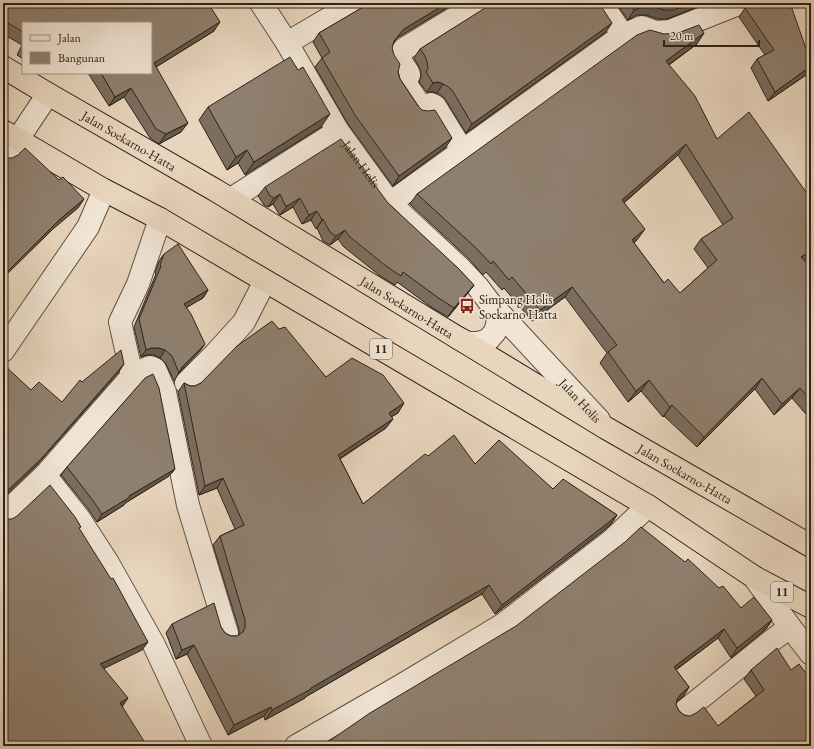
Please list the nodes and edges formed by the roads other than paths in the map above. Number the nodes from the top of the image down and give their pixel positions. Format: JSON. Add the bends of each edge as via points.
{"nodes":[{"id":1,"x":261,"y":3,"type":"edge"},
{"id":2,"x":355,"y":3,"type":"edge"},
{"id":3,"x":479,"y":3,"type":"edge"},
{"id":4,"x":601,"y":3,"type":"edge"},
{"id":5,"x":741,"y":3,"type":"edge"},
{"id":6,"x":623,"y":36,"type":"junction"},
{"id":7,"x":287,"y":43,"type":"junction"},
{"id":8,"x":3,"y":67,"type":"edge"},
{"id":9,"x":48,"y":94,"type":"junction"},
{"id":10,"x":338,"y":131,"type":"junction"},
{"id":11,"x":11,"y":135,"type":"edge"},
{"id":12,"x":462,"y":150,"type":"junction"},
{"id":13,"x":3,"y":155,"type":"edge"},
{"id":14,"x":104,"y":190,"type":"junction"},
{"id":15,"x":231,"y":199,"type":"junction"},
{"id":16,"x":390,"y":203,"type":"junction"},
{"id":17,"x":160,"y":219,"type":"junction"},
{"id":18,"x":265,"y":281,"type":"junction"},
{"id":19,"x":490,"y":303,"type":"junction"},
{"id":20,"x":458,"y":338,"type":"junction"},
{"id":21,"x":3,"y":351,"type":"edge"},
{"id":22,"x":132,"y":376,"type":"junction"},
{"id":23,"x":186,"y":383,"type":"edge"},
{"id":24,"x":606,"y":428,"type":"junction"},
{"id":25,"x":45,"y":475,"type":"junction"},
{"id":26,"x":648,"y":506,"type":"junction"},
{"id":27,"x":3,"y":515,"type":"edge"},
{"id":28,"x":811,"y":546,"type":"edge"},
{"id":29,"x":754,"y":577,"type":"junction"},
{"id":30,"x":811,"y":607,"type":"edge"},
{"id":31,"x":790,"y":627,"type":"junction"},
{"id":32,"x":226,"y":633,"type":"edge"},
{"id":33,"x":811,"y":654,"type":"edge"},
{"id":34,"x":682,"y":713,"type":"edge"},
{"id":35,"x":201,"y":746,"type":"edge"},
{"id":36,"x":296,"y":746,"type":"edge"}],
"edges":[{"from":1,"to":7,"type":"street","name":"Jalan Holis"},
{"from":2,"to":7,"type":"street"},
{"from":3,"to":12,"type":"street","via":[[404,49],[398,57],[409,75],[404,81],[422,108],[431,104],[435,106]]},
{"from":4,"to":6,"type":"street"},
{"from":5,"to":6,"type":"street","via":[[670,31],[656,32],[642,27]]},
{"from":6,"to":12,"type":"street"},
{"from":7,"to":10,"type":"street","name":"Jalan Holis"},
{"from":8,"to":9,"type":"highway","name":"Jalan Soekarno-Hatta"},
{"from":9,"to":11,"type":"street"},
{"from":9,"to":15,"type":"highway","name":"Jalan Soekarno-Hatta"},
{"from":10,"to":15,"type":"street"},
{"from":10,"to":16,"type":"street","name":"Jalan Holis"},
{"from":11,"to":13,"type":"street"},
{"from":11,"to":14,"type":"highway","number":"11"},
{"from":12,"to":16,"type":"street"},
{"from":14,"to":17,"type":"highway","number":"11"},
{"from":14,"to":21,"type":"street","via":[[88,227]]},
{"from":15,"to":20,"type":"highway","name":"Jalan Soekarno-Hatta"},
{"from":16,"to":19,"type":"street","name":"Jalan Holis","via":[[460,268]]},
{"from":17,"to":18,"type":"highway","number":"11"},
{"from":17,"to":22,"type":"street","via":[[138,284],[120,322]]},
{"from":18,"to":23,"type":"street","via":[[244,322]]},
{"from":18,"to":26,"type":"highway","number":"11"},
{"from":19,"to":20,"type":"street","name":"Jalan Holis","via":[[496,311],[498,321],[488,340],[468,343]]},
{"from":19,"to":24,"type":"street","name":"Jalan Holis"},
{"from":20,"to":24,"type":"highway","name":"Jalan Soekarno-Hatta"},
{"from":22,"to":25,"type":"street"},
{"from":22,"to":32,"type":"street","via":[[145,368],[155,369],[165,392],[188,505]]},
{"from":24,"to":28,"type":"highway","name":"Jalan Soekarno-Hatta"},
{"from":25,"to":27,"type":"street"},
{"from":25,"to":35,"type":"street","via":[[79,518],[108,563],[154,645]]},
{"from":26,"to":29,"type":"highway","number":"11"},
{"from":26,"to":36,"type":"street","via":[[611,541],[502,625]]},
{"from":29,"to":30,"type":"highway","number":"11"},
{"from":29,"to":31,"type":"street"},
{"from":31,"to":33,"type":"street"},
{"from":31,"to":34,"type":"street"}]}
